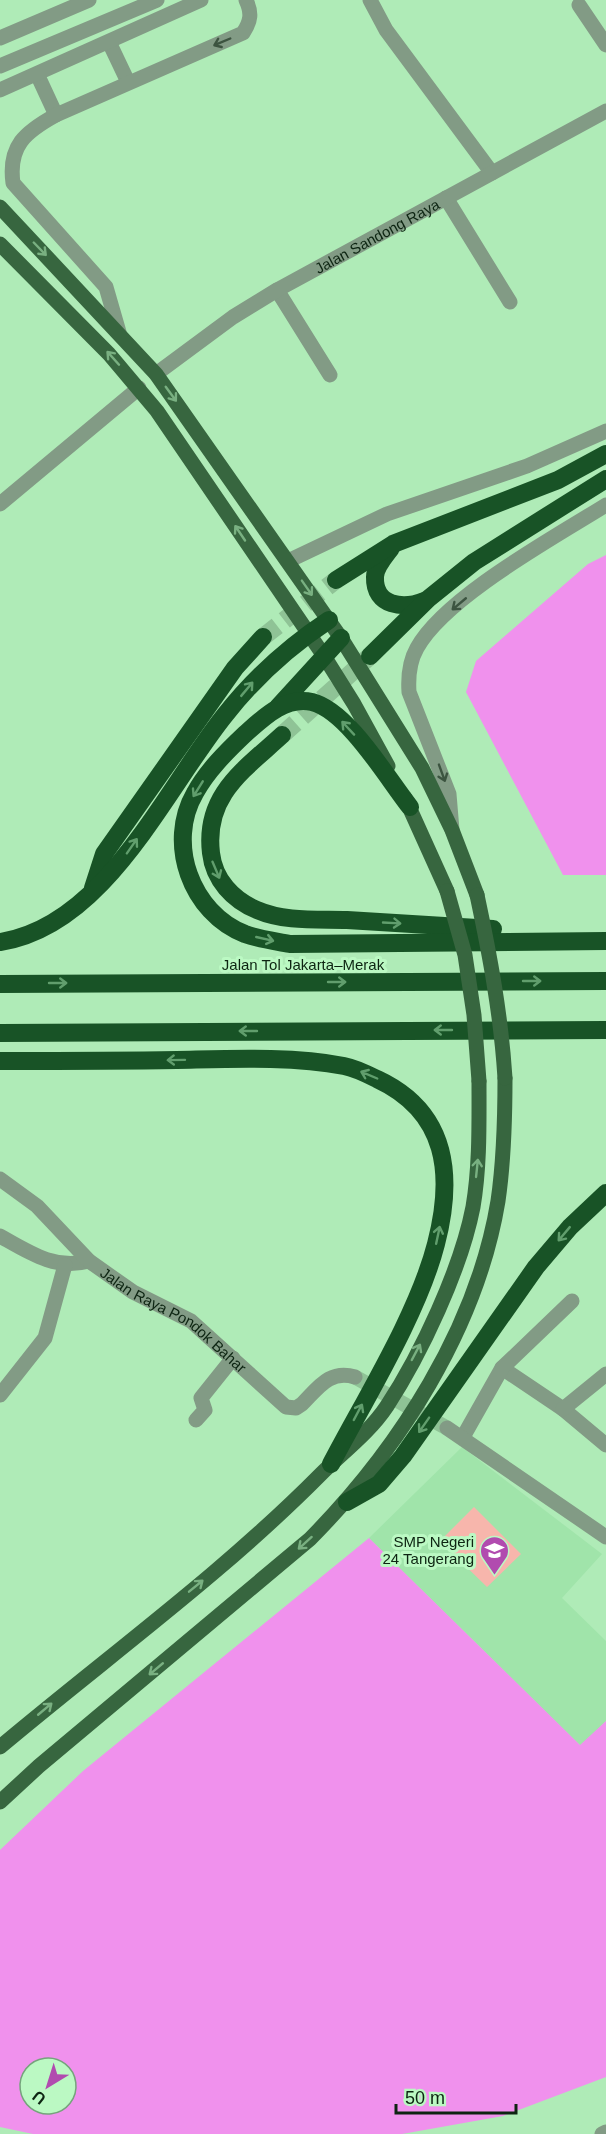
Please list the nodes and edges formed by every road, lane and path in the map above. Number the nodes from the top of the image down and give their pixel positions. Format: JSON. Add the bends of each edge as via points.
{"nodes":[{"id":1,"x":89,"y":0,"type":"edge"},
{"id":2,"x":157,"y":0,"type":"edge"},
{"id":3,"x":201,"y":0,"type":"edge"},
{"id":4,"x":246,"y":0,"type":"edge"},
{"id":5,"x":370,"y":0,"type":"edge"},
{"id":6,"x":579,"y":5,"type":"dead end"},
{"id":7,"x":0,"y":38,"type":"edge"},
{"id":8,"x":109,"y":42,"type":"junction"},
{"id":9,"x":606,"y":45,"type":"edge"},
{"id":10,"x":0,"y":66,"type":"edge"},
{"id":11,"x":37,"y":74,"type":"junction"},
{"id":12,"x":128,"y":82,"type":"junction"},
{"id":13,"x":0,"y":90,"type":"edge"},
{"id":14,"x":606,"y":111,"type":"edge"},
{"id":15,"x":56,"y":115,"type":"junction"},
{"id":16,"x":492,"y":173,"type":"junction"},
{"id":17,"x":446,"y":198,"type":"junction"},
{"id":18,"x":0,"y":207,"type":"edge"},
{"id":19,"x":0,"y":244,"type":"edge"},
{"id":20,"x":277,"y":290,"type":"junction"},
{"id":21,"x":510,"y":302,"type":"dead end"},
{"id":22,"x":119,"y":332,"type":"junction"},
{"id":23,"x":156,"y":374,"type":"junction"},
{"id":24,"x":330,"y":375,"type":"dead end"},
{"id":25,"x":139,"y":388,"type":"junction"},
{"id":26,"x":606,"y":431,"type":"edge"},
{"id":27,"x":606,"y":454,"type":"edge"},
{"id":28,"x":606,"y":479,"type":"edge"},
{"id":29,"x":0,"y":504,"type":"edge"},
{"id":30,"x":606,"y":505,"type":"edge"},
{"id":31,"x":393,"y":544,"type":"junction"},
{"id":32,"x":288,"y":561,"type":"junction"},
{"id":33,"x":336,"y":580,"type":"tunnel mouth"},
{"id":34,"x":428,"y":599,"type":"junction"},
{"id":35,"x":329,"y":620,"type":"junction"},
{"id":36,"x":308,"y":633,"type":"junction"},
{"id":37,"x":263,"y":637,"type":"tunnel mouth"},
{"id":38,"x":341,"y":638,"type":"junction"},
{"id":39,"x":324,"y":656,"type":"junction"},
{"id":40,"x":370,"y":656,"type":"tunnel mouth"},
{"id":41,"x":278,"y":707,"type":"junction"},
{"id":42,"x":282,"y":735,"type":"tunnel mouth"},
{"id":43,"x":410,"y":807,"type":"junction"},
{"id":44,"x":452,"y":830,"type":"junction"},
{"id":45,"x":93,"y":889,"type":"junction"},
{"id":46,"x":606,"y":940,"type":"edge"},
{"id":47,"x":0,"y":942,"type":"edge"},
{"id":48,"x":606,"y":981,"type":"edge"},
{"id":49,"x":0,"y":984,"type":"edge"},
{"id":50,"x":606,"y":1030,"type":"edge"},
{"id":51,"x":0,"y":1033,"type":"edge"},
{"id":52,"x":0,"y":1050,"type":"edge"},
{"id":53,"x":0,"y":1061,"type":"edge"},
{"id":54,"x":110,"y":1061,"type":"junction"},
{"id":55,"x":0,"y":1179,"type":"edge"},
{"id":56,"x":606,"y":1193,"type":"edge"},
{"id":57,"x":0,"y":1236,"type":"edge"},
{"id":58,"x":90,"y":1260,"type":"junction"},
{"id":59,"x":65,"y":1265,"type":"junction"},
{"id":60,"x":572,"y":1300,"type":"dead end"},
{"id":61,"x":233,"y":1358,"type":"junction"},
{"id":62,"x":502,"y":1368,"type":"junction"},
{"id":63,"x":606,"y":1374,"type":"edge"},
{"id":64,"x":355,"y":1377,"type":"tunnel mouth"},
{"id":65,"x":0,"y":1395,"type":"edge"},
{"id":66,"x":563,"y":1409,"type":"junction"},
{"id":67,"x":196,"y":1420,"type":"dead end"},
{"id":68,"x":447,"y":1428,"type":"tunnel mouth"},
{"id":69,"x":463,"y":1437,"type":"junction"},
{"id":70,"x":606,"y":1445,"type":"edge"},
{"id":71,"x":331,"y":1464,"type":"junction"},
{"id":72,"x":347,"y":1502,"type":"junction"},
{"id":73,"x":606,"y":1537,"type":"edge"},
{"id":74,"x":0,"y":1747,"type":"edge"},
{"id":75,"x":0,"y":1802,"type":"edge"}],
"edges":[{"from":1,"to":7,"type":"street"},
{"from":2,"to":10,"type":"street"},
{"from":3,"to":8,"type":"street"},
{"from":4,"to":12,"type":"street","one_way":true,"via":[[251,10],[243,33]]},
{"from":5,"to":16,"type":"street","via":[[386,30]]},
{"from":6,"to":9,"type":"street"},
{"from":8,"to":11,"type":"street"},
{"from":8,"to":12,"type":"street"},
{"from":11,"to":13,"type":"street"},
{"from":11,"to":15,"type":"street"},
{"from":12,"to":15,"type":"street"},
{"from":14,"to":16,"type":"street","name":"Jalan Sandong Raya"},
{"from":15,"to":22,"type":"street","via":[[35,127],[17,145],[10,165],[13,183],[106,287]]},
{"from":16,"to":17,"type":"street","name":"Jalan Sandong Raya"},
{"from":17,"to":20,"type":"street","name":"Jalan Sandong Raya"},
{"from":17,"to":21,"type":"street"},
{"from":18,"to":22,"type":"main road","one_way":true},
{"from":25,"to":19,"type":"main road","one_way":true},
{"from":20,"to":23,"type":"street","name":"Jalan Sandong Raya","via":[[224,323]]},
{"from":20,"to":24,"type":"street"},
{"from":22,"to":23,"type":"main road"},
{"from":23,"to":32,"type":"main road","one_way":true},
{"from":25,"to":29,"type":"street"},
{"from":36,"to":25,"type":"main road","one_way":true},
{"from":26,"to":32,"type":"street","via":[[527,466],[387,514]]},
{"from":27,"to":31,"type":"highway","via":[[558,480]]},
{"from":28,"to":34,"type":"highway","via":[[474,562]]},
{"from":30,"to":44,"type":"street","one_way":true,"via":[[506,568],[461,602],[416,649],[408,676],[409,692],[449,794]]},
{"from":31,"to":33,"type":"highway"},
{"from":31,"to":34,"type":"highway","via":[[375,577],[380,595],[394,606],[409,607]]},
{"from":32,"to":35,"type":"main road","one_way":true},
{"from":34,"to":40,"type":"highway"},
{"from":35,"to":36,"type":"highway"},
{"from":35,"to":38,"type":"main road"},
{"from":36,"to":39,"type":"main road"},
{"from":45,"to":36,"type":"highway","one_way":true,"via":[[119,865],[224,716],[256,678]]},
{"from":37,"to":45,"type":"highway","via":[[235,668],[105,854]]},
{"from":38,"to":39,"type":"highway"},
{"from":38,"to":44,"type":"main road","via":[[422,768]]},
{"from":39,"to":41,"type":"highway"},
{"from":39,"to":43,"type":"main road"},
{"from":43,"to":41,"type":"highway","one_way":true,"via":[[356,736],[331,711],[302,701]]},
{"from":41,"to":46,"type":"highway","one_way":true,"via":[[240,739],[206,776],[194,795],[182,832],[183,851],[196,892],[209,910],[226,923],[244,933],[290,944]]},
{"from":42,"to":46,"type":"highway","one_way":true,"via":[[225,789],[210,826],[212,860],[219,878],[241,902],[276,916]]},
{"from":71,"to":43,"type":"main road","one_way":true,"bridge":true,"via":[[387,1407],[452,1276],[473,1208],[479,1145],[479,1081],[465,955],[447,891]]},
{"from":44,"to":72,"type":"main road","bridge":true,"via":[[477,895],[496,989],[505,1078],[498,1202],[473,1294],[454,1336],[420,1398]]},
{"from":45,"to":47,"type":"highway","via":[[75,909],[53,924]]},
{"from":49,"to":48,"type":"highway","name":"Jalan Tol Jakarta–Merak","one_way":true},
{"from":50,"to":51,"type":"highway","one_way":true},
{"from":52,"to":54,"type":"highway"},
{"from":53,"to":54,"type":"highway"},
{"from":71,"to":54,"type":"highway","one_way":true,"via":[[405,1322],[436,1246],[445,1186],[444,1156],[422,1109],[396,1088],[344,1066],[255,1059]]},
{"from":55,"to":58,"type":"street","name":"Jalan Raya Pondok Bahar","via":[[38,1206]]},
{"from":56,"to":72,"type":"highway","one_way":true,"via":[[570,1227],[536,1268],[403,1456],[379,1484]]},
{"from":57,"to":59,"type":"street","via":[[40,1258]]},
{"from":58,"to":59,"type":"street"},
{"from":58,"to":61,"type":"street","name":"Jalan Raya Pondok Bahar","via":[[118,1283],[191,1321]]},
{"from":59,"to":65,"type":"street","via":[[45,1338]]},
{"from":60,"to":62,"type":"street"},
{"from":61,"to":64,"type":"street","name":"Jalan Raya Pondok Bahar","via":[[281,1404],[291,1408],[302,1404],[332,1376]]},
{"from":61,"to":67,"type":"street","via":[[201,1398],[205,1410]]},
{"from":62,"to":66,"type":"street"},
{"from":62,"to":69,"type":"street"},
{"from":63,"to":66,"type":"street"},
{"from":66,"to":70,"type":"street"},
{"from":68,"to":69,"type":"street"},
{"from":69,"to":73,"type":"street"},
{"from":74,"to":71,"type":"main road","one_way":true,"via":[[244,1546]]},
{"from":72,"to":75,"type":"main road","one_way":true,"via":[[271,1574]]}]}
